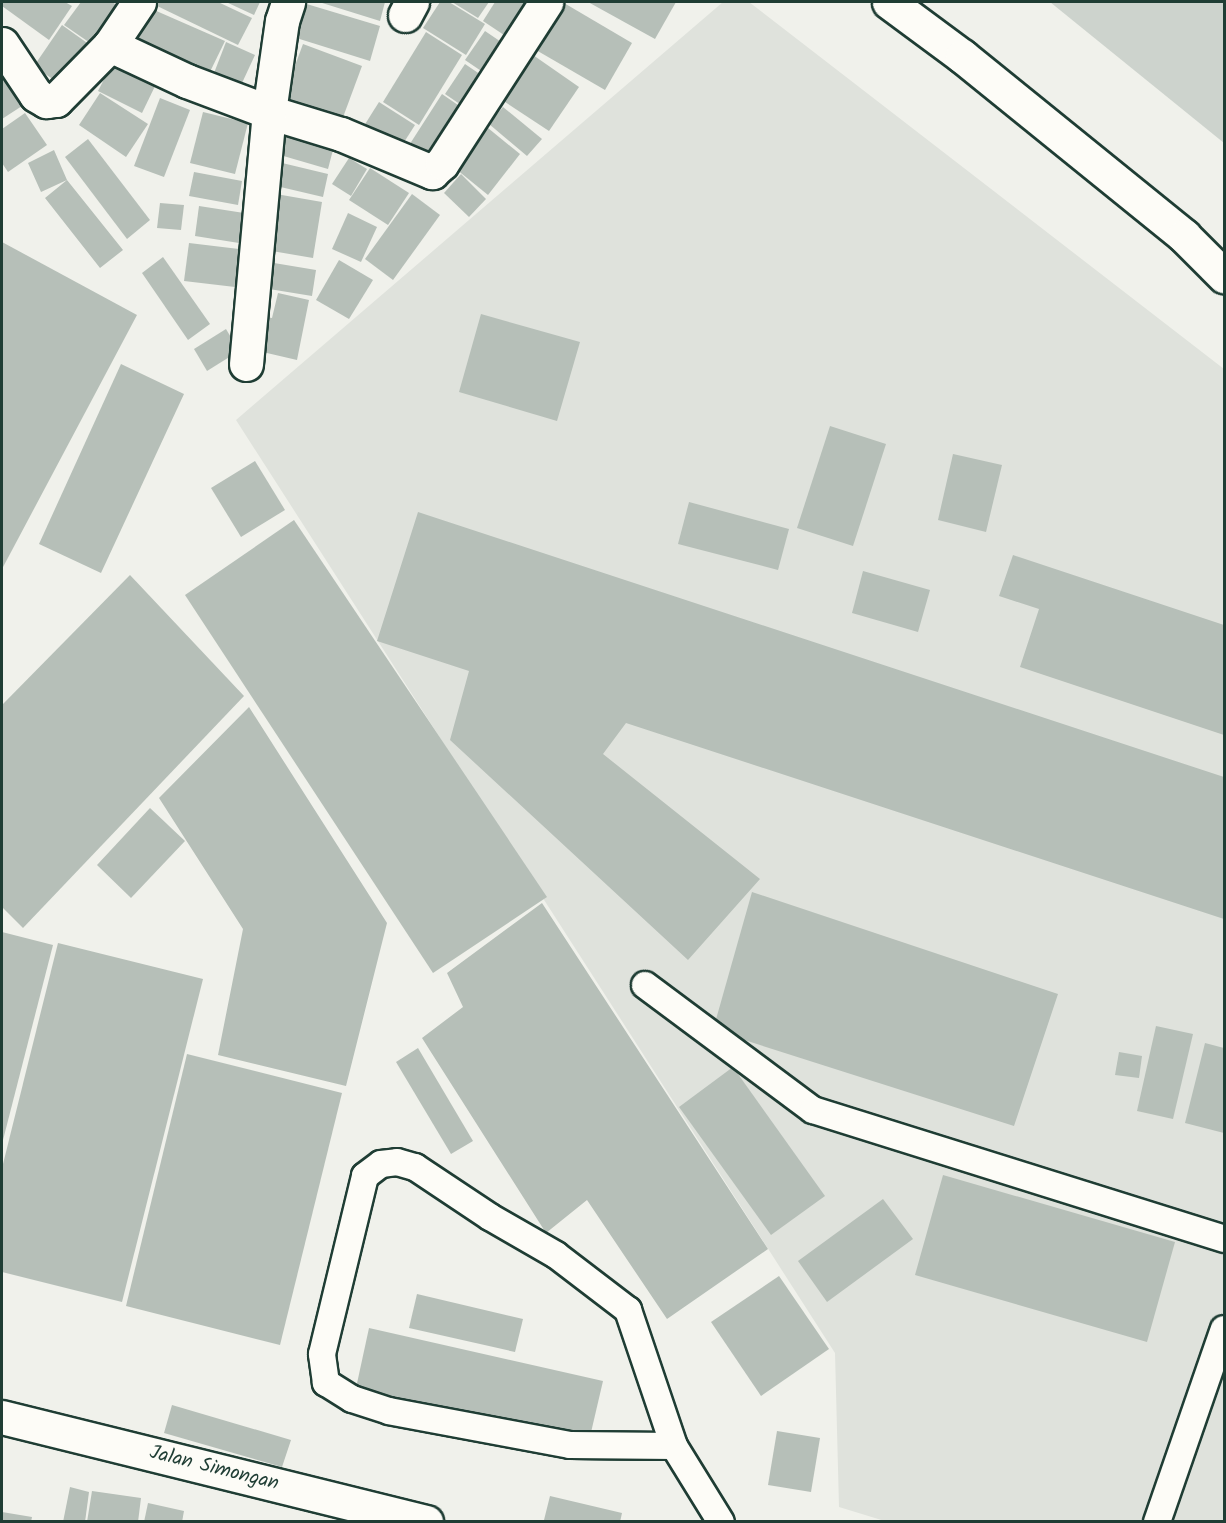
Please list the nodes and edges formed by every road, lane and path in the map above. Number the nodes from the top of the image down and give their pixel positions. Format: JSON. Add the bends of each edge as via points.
{"nodes":[{"id":1,"x":139,"y":2,"type":"edge"},
{"id":2,"x":288,"y":2,"type":"edge"},
{"id":3,"x":546,"y":2,"type":"edge"},
{"id":4,"x":889,"y":2,"type":"edge"},
{"id":5,"x":2,"y":44,"type":"edge"},
{"id":6,"x":110,"y":45,"type":"junction"},
{"id":7,"x":269,"y":112,"type":"junction"},
{"id":8,"x":1224,"y":276,"type":"edge"},
{"id":9,"x":246,"y":364,"type":"dead end"},
{"id":10,"x":645,"y":985,"type":"dead end"},
{"id":11,"x":1224,"y":1239,"type":"edge"},
{"id":12,"x":1224,"y":1329,"type":"edge"},
{"id":13,"x":2,"y":1417,"type":"edge"},
{"id":14,"x":674,"y":1446,"type":"junction"},
{"id":15,"x":426,"y":1521,"type":"edge"},
{"id":16,"x":721,"y":1521,"type":"edge"},
{"id":17,"x":1157,"y":1521,"type":"edge"}],
"edges":[{"from":1,"to":6,"type":"street"},
{"from":2,"to":7,"type":"street"},
{"from":3,"to":7,"type":"street","via":[[442,164],[432,172],[341,134]]},
{"from":4,"to":8,"type":"street","via":[[962,56],[1175,229]]},
{"from":5,"to":6,"type":"street","via":[[36,95],[46,101],[56,100]]},
{"from":6,"to":7,"type":"street","via":[[187,81]]},
{"from":7,"to":9,"type":"street"},
{"from":10,"to":11,"type":"lane","via":[[813,1110]]},
{"from":12,"to":17,"type":"lane"},
{"from":13,"to":15,"type":"street","name":"Jalan Simongan"},
{"from":14,"to":14,"type":"lane","via":[[628,1311],[556,1255],[415,1167],[397,1162],[381,1164],[365,1176],[322,1354],[326,1383],[352,1399],[389,1411],[570,1445]]},
{"from":14,"to":16,"type":"lane"}]}
